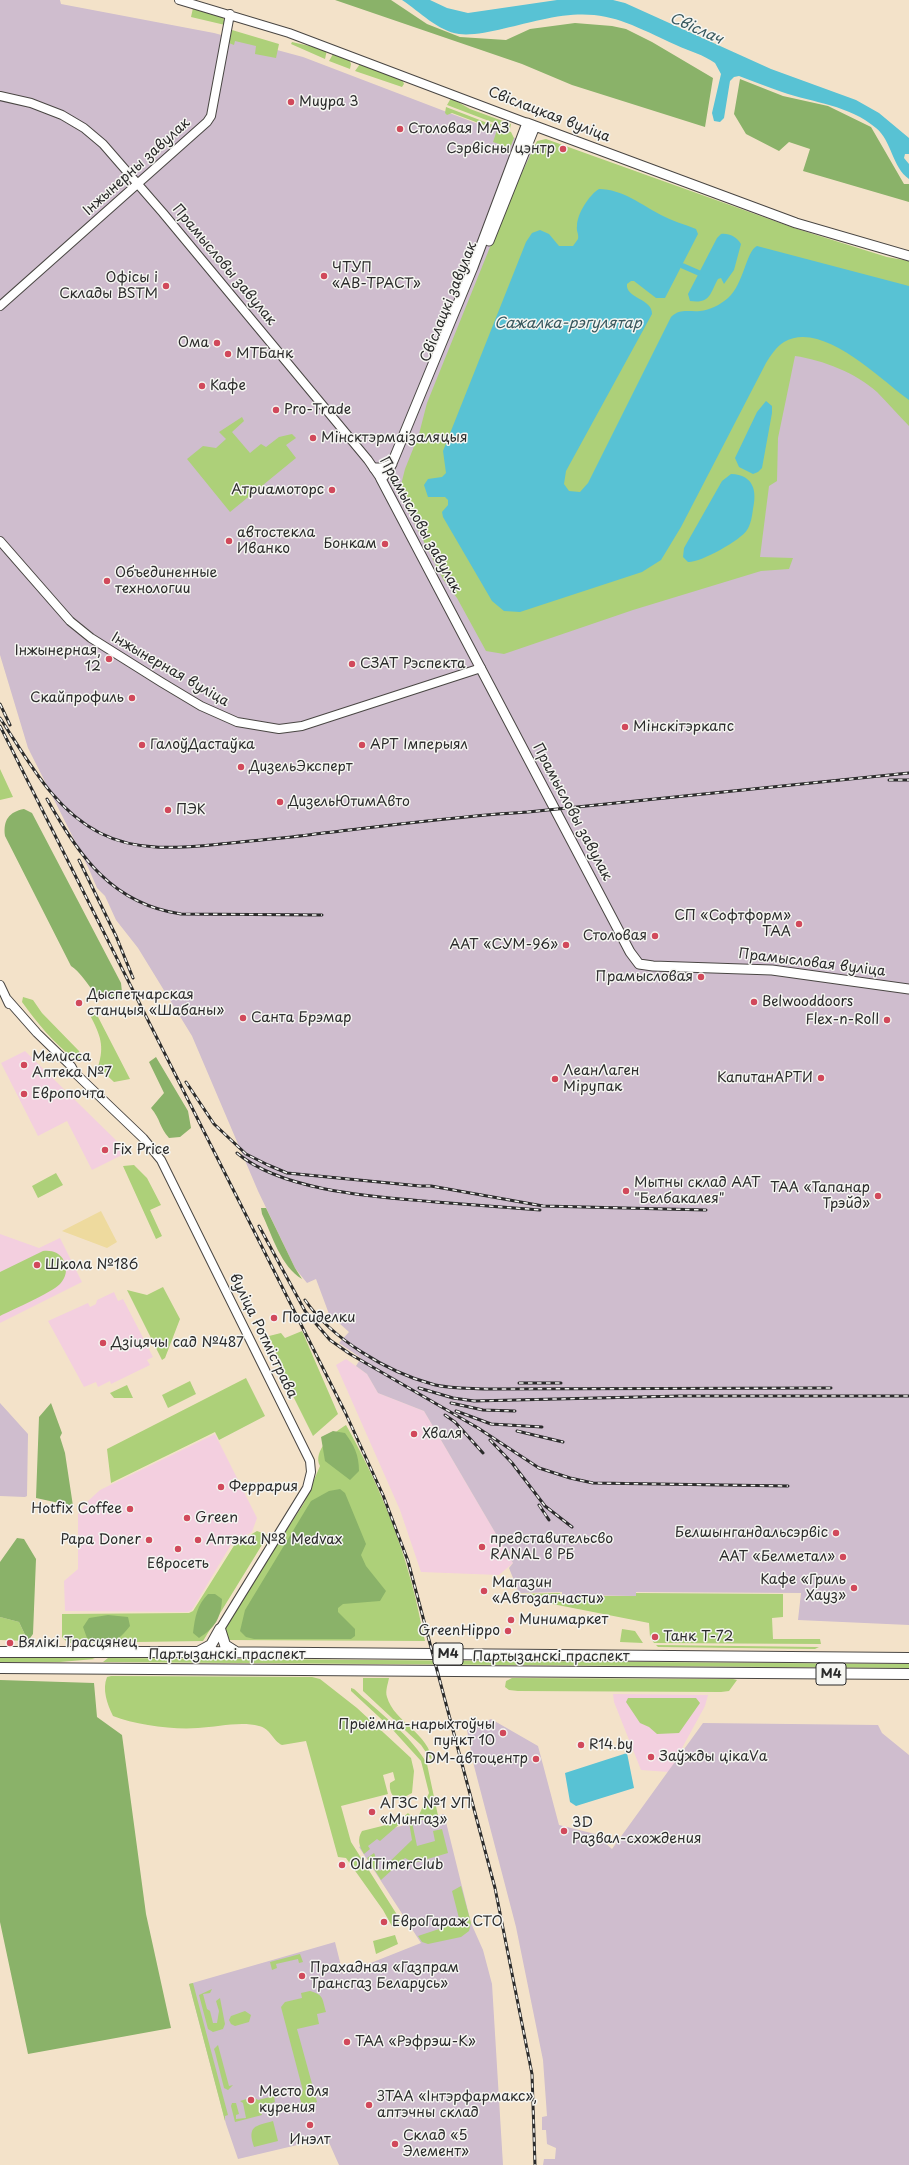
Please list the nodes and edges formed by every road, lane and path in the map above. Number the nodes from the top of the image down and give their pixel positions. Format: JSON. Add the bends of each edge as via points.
{"nodes":[{"id":1,"x":179,"y":0,"type":"edge"},
{"id":2,"x":230,"y":14,"type":"junction"},
{"id":3,"x":0,"y":96,"type":"edge"},
{"id":4,"x":531,"y":124,"type":"junction"},
{"id":5,"x":137,"y":182,"type":"junction"},
{"id":6,"x":909,"y":256,"type":"edge"},
{"id":7,"x":0,"y":306,"type":"edge"},
{"id":8,"x":392,"y":464,"type":"junction"},
{"id":9,"x":374,"y":468,"type":"junction"},
{"id":10,"x":383,"y":483,"type":"junction"},
{"id":11,"x":0,"y":541,"type":"edge"},
{"id":12,"x":481,"y":668,"type":"junction"},
{"id":13,"x":639,"y":964,"type":"joint"},
{"id":14,"x":0,"y":985,"type":"edge"},
{"id":15,"x":909,"y":989,"type":"edge"},
{"id":16,"x":3,"y":1000,"type":"edge"},
{"id":17,"x":220,"y":1629,"type":"junction"},
{"id":18,"x":0,"y":1652,"type":"edge"},
{"id":19,"x":196,"y":1652,"type":"junction"},
{"id":20,"x":236,"y":1652,"type":"junction"},
{"id":21,"x":100,"y":1653,"type":"junction"},
{"id":22,"x":909,"y":1658,"type":"edge"},
{"id":23,"x":0,"y":1668,"type":"edge"},
{"id":24,"x":100,"y":1668,"type":"junction"},
{"id":25,"x":909,"y":1674,"type":"edge"}],
"edges":[{"from":1,"to":2,"type":"street","name":"Свіслацкая вуліца"},
{"from":2,"to":4,"type":"street","name":"Свіслацкая вуліца","via":[[289,33]]},
{"from":2,"to":5,"type":"street","name":"Інжынерны завулак","via":[[210,116],[203,126]]},
{"from":3,"to":5,"type":"street","name":"Прамысловы завулак","via":[[45,108],[84,128],[103,144]]},
{"from":4,"to":6,"type":"main road","name":"Свіслацкая вуліца","via":[[796,223]]},
{"from":4,"to":8,"type":"main road","name":"Свіслацкі завулак"},
{"from":4,"to":10,"type":"main road","name":"Свіслацкі завулак","via":[[396,471]]},
{"from":5,"to":7,"type":"street","name":"Інжынерны завулак"},
{"from":5,"to":9,"type":"street","name":"Прамысловы завулак"},
{"from":8,"to":9,"type":"main road"},
{"from":8,"to":10,"type":"main road","name":"Свіслацкі завулак"},
{"from":9,"to":10,"type":"street","name":"Прамысловы завулак"},
{"from":10,"to":12,"type":"main road","name":"Прамысловы завулак"},
{"from":11,"to":12,"type":"street","name":"Інжынерная вуліца","via":[[63,614],[91,638],[198,704],[243,724],[279,729],[302,726]]},
{"from":12,"to":13,"type":"main road","name":"Прамысловы завулак","via":[[630,952]]},
{"from":13,"to":15,"type":"main road","name":"Прамысловая вуліца","via":[[772,970]]},
{"from":14,"to":16,"type":"street","name":"вуліца Ротмістрава"},
{"from":16,"to":17,"type":"street","name":"вуліца Ротмістрава","via":[[143,1138],[161,1160],[312,1466],[307,1488]]},
{"from":17,"to":19,"type":"highway","via":[[211,1645]]},
{"from":17,"to":20,"type":"highway","via":[[225,1645]]},
{"from":18,"to":21,"type":"highway","name":"Партызанскі праспект","number":"М4"},
{"from":19,"to":20,"type":"highway","name":"Партызанскі праспект","number":"М4"},
{"from":19,"to":21,"type":"highway","name":"Партызанскі праспект","number":"М4"},
{"from":20,"to":22,"type":"highway","name":"Партызанскі праспект","number":"М4"},
{"from":21,"to":24,"type":"highway"},
{"from":23,"to":24,"type":"highway","name":"Партызанскі праспект","number":"М4"},
{"from":24,"to":25,"type":"highway","name":"Партызанскі праспект","number":"М4"}]}
